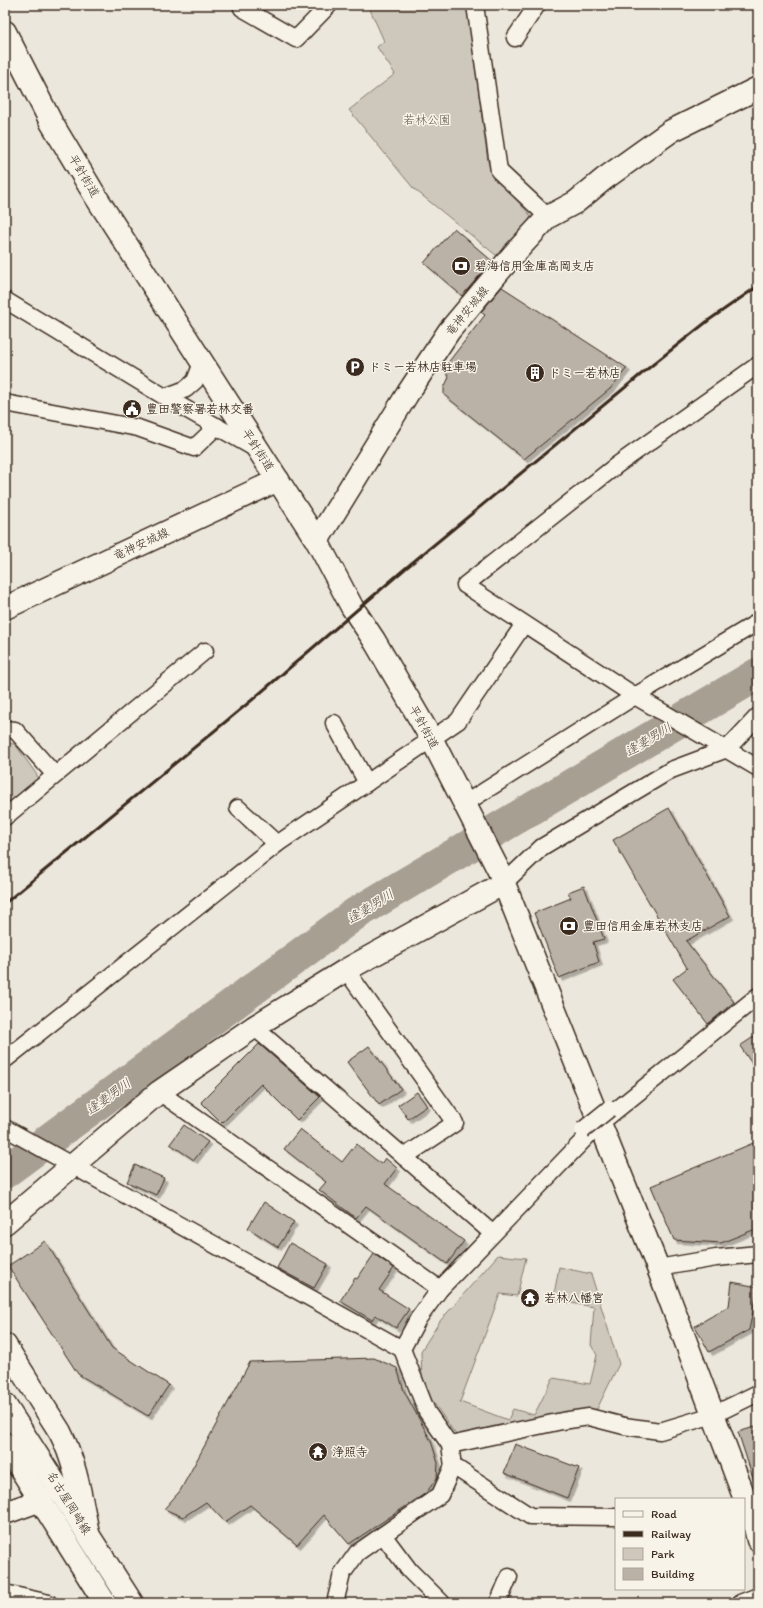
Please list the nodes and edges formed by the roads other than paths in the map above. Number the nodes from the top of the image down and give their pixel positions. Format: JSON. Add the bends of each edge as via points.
{"nodes":[{"id":1,"x":241,"y":5,"type":"edge"},
{"id":2,"x":329,"y":5,"type":"edge"},
{"id":3,"x":475,"y":5,"type":"edge"},
{"id":4,"x":537,"y":5,"type":"edge"},
{"id":5,"x":5,"y":32,"type":"edge"},
{"id":6,"x":515,"y":38,"type":"dead end"},
{"id":7,"x":758,"y":88,"type":"edge"},
{"id":8,"x":548,"y":217,"type":"junction"},
{"id":9,"x":5,"y":300,"type":"edge"},
{"id":10,"x":202,"y":363,"type":"junction"},
{"id":11,"x":758,"y":366,"type":"edge"},
{"id":12,"x":165,"y":397,"type":"junction"},
{"id":13,"x":5,"y":403,"type":"edge"},
{"id":14,"x":217,"y":426,"type":"junction"},
{"id":15,"x":259,"y":451,"type":"junction"},
{"id":16,"x":278,"y":480,"type":"junction"},
{"id":17,"x":317,"y":541,"type":"junction"},
{"id":18,"x":5,"y":608,"type":"edge"},
{"id":19,"x":758,"y":622,"type":"edge"},
{"id":20,"x":524,"y":624,"type":"junction"},
{"id":21,"x":205,"y":651,"type":"dead end"},
{"id":22,"x":639,"y":698,"type":"junction"},
{"id":23,"x":758,"y":716,"type":"edge"},
{"id":24,"x":334,"y":723,"type":"dead end"},
{"id":25,"x":5,"y":729,"type":"edge"},
{"id":26,"x":431,"y":738,"type":"junction"},
{"id":27,"x":723,"y":748,"type":"junction"},
{"id":28,"x":758,"y":768,"type":"edge"},
{"id":29,"x":55,"y":775,"type":"junction"},
{"id":30,"x":367,"y":783,"type":"junction"},
{"id":31,"x":466,"y":807,"type":"junction"},
{"id":32,"x":238,"y":808,"type":"dead end"},
{"id":33,"x":5,"y":817,"type":"edge"},
{"id":34,"x":276,"y":844,"type":"junction"},
{"id":35,"x":502,"y":877,"type":"junction"},
{"id":36,"x":346,"y":970,"type":"junction"},
{"id":37,"x":758,"y":996,"type":"edge"},
{"id":38,"x":254,"y":1027,"type":"junction"},
{"id":39,"x":5,"y":1058,"type":"edge"},
{"id":40,"x":160,"y":1092,"type":"junction"},
{"id":41,"x":597,"y":1121,"type":"junction"},
{"id":42,"x":5,"y":1128,"type":"edge"},
{"id":43,"x":404,"y":1156,"type":"junction"},
{"id":44,"x":71,"y":1165,"type":"junction"},
{"id":45,"x":5,"y":1223,"type":"edge"},
{"id":46,"x":492,"y":1233,"type":"junction"},
{"id":47,"x":758,"y":1254,"type":"edge"},
{"id":48,"x":658,"y":1268,"type":"junction"},
{"id":49,"x":440,"y":1289,"type":"junction"},
{"id":50,"x":5,"y":1345,"type":"edge"},
{"id":51,"x":402,"y":1349,"type":"junction"},
{"id":52,"x":758,"y":1393,"type":"edge"},
{"id":53,"x":5,"y":1405,"type":"edge"},
{"id":54,"x":713,"y":1415,"type":"junction"},
{"id":55,"x":5,"y":1444,"type":"edge"},
{"id":56,"x":450,"y":1445,"type":"junction"},
{"id":57,"x":454,"y":1466,"type":"junction"},
{"id":58,"x":744,"y":1498,"type":"edge"},
{"id":59,"x":41,"y":1500,"type":"junction"},
{"id":60,"x":745,"y":1501,"type":"edge"},
{"id":61,"x":5,"y":1513,"type":"edge"},
{"id":62,"x":615,"y":1517,"type":"edge"},
{"id":63,"x":754,"y":1525,"type":"edge"},
{"id":64,"x":88,"y":1533,"type":"junction"},
{"id":65,"x":383,"y":1535,"type":"junction"},
{"id":66,"x":509,"y":1577,"type":"dead end"},
{"id":67,"x":5,"y":1593,"type":"edge"},
{"id":68,"x":758,"y":1596,"type":"edge"},
{"id":69,"x":49,"y":1603,"type":"edge"},
{"id":70,"x":105,"y":1603,"type":"edge"},
{"id":71,"x":132,"y":1603,"type":"edge"},
{"id":72,"x":335,"y":1603,"type":"edge"},
{"id":73,"x":442,"y":1603,"type":"edge"},
{"id":74,"x":498,"y":1603,"type":"edge"},
{"id":75,"x":740,"y":1603,"type":"edge"}],
"edges":[{"from":1,"to":2,"type":"street","via":[[242,8],[296,39]]},
{"from":3,"to":8,"type":"street","via":[[499,171]]},
{"from":4,"to":6,"type":"street"},
{"from":5,"to":10,"type":"street","name":"平針街道","via":[[51,122]]},
{"from":7,"to":8,"type":"street","name":"竜神安城線","via":[[670,132],[576,202]]},
{"from":8,"to":17,"type":"street","name":"竜神安城線","via":[[449,332],[408,393]]},
{"from":9,"to":12,"type":"street"},
{"from":10,"to":12,"type":"street","via":[[195,381],[186,389]]},
{"from":10,"to":15,"type":"street","name":"平針街道"},
{"from":11,"to":20,"type":"street","via":[[617,465],[465,585]]},
{"from":12,"to":14,"type":"street"},
{"from":13,"to":14,"type":"street","via":[[138,428],[194,448]]},
{"from":14,"to":15,"type":"street"},
{"from":15,"to":16,"type":"street","name":"平針街道"},
{"from":16,"to":17,"type":"street","name":"平針街道"},
{"from":16,"to":18,"type":"street","name":"竜神安城線"},
{"from":17,"to":26,"type":"street","name":"平針街道","via":[[352,607]]},
{"from":19,"to":22,"type":"street"},
{"from":20,"to":22,"type":"street"},
{"from":20,"to":26,"type":"street","via":[[458,721]]},
{"from":21,"to":29,"type":"street"},
{"from":22,"to":27,"type":"street"},
{"from":22,"to":31,"type":"street"},
{"from":23,"to":27,"type":"street"},
{"from":24,"to":30,"type":"street"},
{"from":25,"to":29,"type":"street","via":[[15,730]]},
{"from":26,"to":30,"type":"street"},
{"from":26,"to":31,"type":"street","name":"平針街道"},
{"from":27,"to":28,"type":"street"},
{"from":27,"to":35,"type":"street","via":[[664,774],[542,847]]},
{"from":29,"to":33,"type":"street"},
{"from":30,"to":34,"type":"street"},
{"from":31,"to":35,"type":"street","name":"平針街道"},
{"from":32,"to":34,"type":"street"},
{"from":34,"to":39,"type":"street"},
{"from":35,"to":36,"type":"street"},
{"from":35,"to":41,"type":"street","name":"平針街道"},
{"from":36,"to":38,"type":"street"},
{"from":36,"to":43,"type":"street","via":[[455,1123]]},
{"from":37,"to":41,"type":"street"},
{"from":38,"to":40,"type":"street"},
{"from":38,"to":43,"type":"street"},
{"from":40,"to":44,"type":"street"},
{"from":40,"to":49,"type":"street"},
{"from":41,"to":46,"type":"street"},
{"from":41,"to":48,"type":"street","name":"平針街道"},
{"from":42,"to":44,"type":"street"},
{"from":43,"to":46,"type":"street"},
{"from":44,"to":45,"type":"street"},
{"from":44,"to":51,"type":"street"},
{"from":46,"to":49,"type":"street"},
{"from":47,"to":48,"type":"street"},
{"from":48,"to":54,"type":"street","name":"平針街道"},
{"from":49,"to":51,"type":"street","via":[[418,1319]]},
{"from":50,"to":64,"type":"street","via":[[67,1446]]},
{"from":51,"to":56,"type":"street","via":[[427,1412]]},
{"from":52,"to":54,"type":"street"},
{"from":53,"to":64,"type":"street","name":"名古屋岡崎線"},
{"from":54,"to":56,"type":"street","via":[[660,1431],[624,1426],[589,1417],[562,1420]]},
{"from":54,"to":58,"type":"street","name":"平針街道"},
{"from":55,"to":59,"type":"street","name":"名古屋岡崎線"},
{"from":56,"to":57,"type":"street"},
{"from":57,"to":62,"type":"street","via":[[530,1516]]},
{"from":57,"to":65,"type":"street","via":[[440,1495]]},
{"from":59,"to":61,"type":"street"},
{"from":59,"to":70,"type":"street","name":"名古屋岡崎線"},
{"from":60,"to":63,"type":"street","name":"平針街道"},
{"from":64,"to":71,"type":"street","name":"名古屋岡崎線"},
{"from":65,"to":72,"type":"street","via":[[357,1553],[342,1574]]},
{"from":65,"to":73,"type":"street","via":[[410,1571]]},
{"from":66,"to":74,"type":"street"},
{"from":67,"to":69,"type":"street"},
{"from":68,"to":75,"type":"street"}]}
